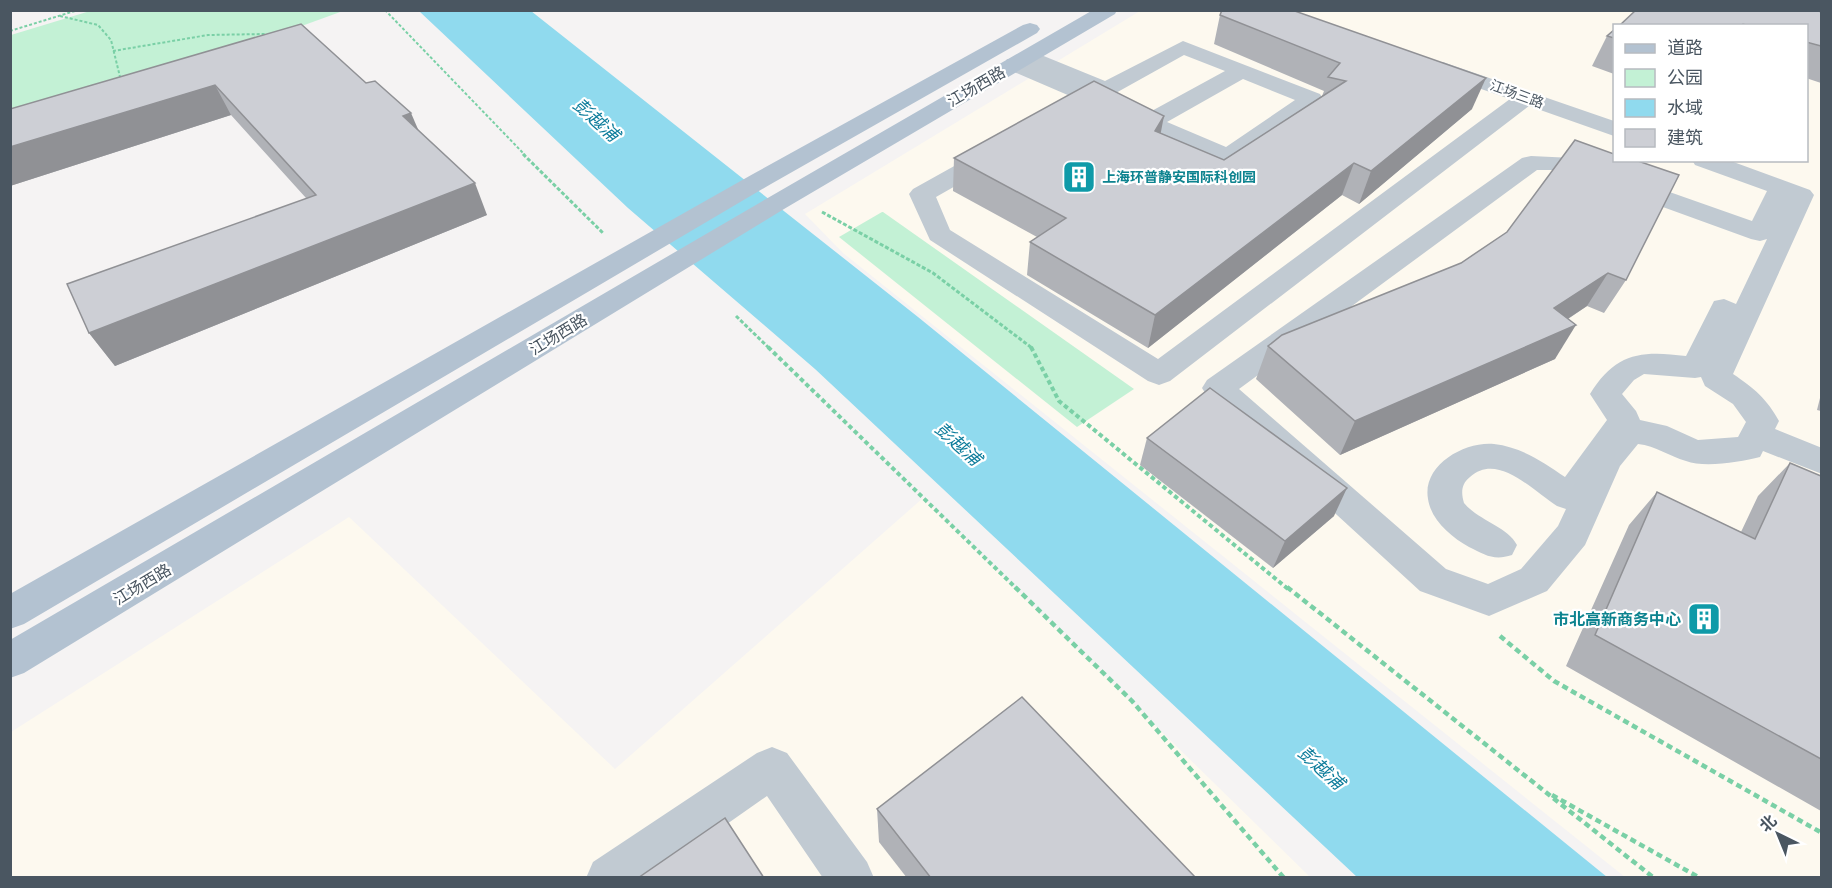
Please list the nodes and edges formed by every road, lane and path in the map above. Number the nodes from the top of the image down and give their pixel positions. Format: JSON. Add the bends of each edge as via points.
{"nodes":[{"id":1,"x":78,"y":10,"type":"edge"},
{"id":2,"x":385,"y":10,"type":"edge"},
{"id":3,"x":1108,"y":10,"type":"edge"},
{"id":4,"x":60,"y":16,"type":"junction"},
{"id":5,"x":1044,"y":22,"type":"dead end"},
{"id":6,"x":10,"y":31,"type":"edge"},
{"id":7,"x":265,"y":33,"type":"edge"},
{"id":8,"x":113,"y":51,"type":"junction"},
{"id":9,"x":1022,"y":60,"type":"junction"},
{"id":10,"x":1427,"y":62,"type":"edge"},
{"id":11,"x":1241,"y":70,"type":"junction"},
{"id":12,"x":122,"y":86,"type":"edge"},
{"id":13,"x":1527,"y":97,"type":"junction"},
{"id":14,"x":1093,"y":98,"type":"junction"},
{"id":15,"x":1063,"y":115,"type":"edge"},
{"id":16,"x":1149,"y":122,"type":"junction"},
{"id":17,"x":1613,"y":129,"type":"edge"},
{"id":18,"x":1013,"y":143,"type":"edge"},
{"id":19,"x":1710,"y":162,"type":"edge"},
{"id":20,"x":1801,"y":195,"type":"edge"},
{"id":21,"x":783,"y":199,"type":"junction"},
{"id":22,"x":1760,"y":233,"type":"junction"},
{"id":23,"x":628,"y":258,"type":"junction"},
{"id":24,"x":608,"y":286,"type":"junction"},
{"id":25,"x":736,"y":316,"type":"dead end"},
{"id":26,"x":1706,"y":373,"type":"junction"},
{"id":27,"x":1625,"y":419,"type":"junction"},
{"id":28,"x":1655,"y":434,"type":"junction"},
{"id":29,"x":1755,"y":434,"type":"junction"},
{"id":30,"x":1821,"y":462,"type":"edge"},
{"id":31,"x":1499,"y":545,"type":"dead end"},
{"id":32,"x":10,"y":612,"type":"edge"},
{"id":33,"x":1493,"y":630,"type":"dead end"},
{"id":34,"x":10,"y":661,"type":"edge"},
{"id":35,"x":1541,"y":788,"type":"junction"},
{"id":36,"x":1821,"y":833,"type":"edge"},
{"id":37,"x":609,"y":878,"type":"edge"},
{"id":38,"x":851,"y":878,"type":"edge"},
{"id":39,"x":1284,"y":878,"type":"edge"},
{"id":40,"x":1654,"y":878,"type":"edge"},
{"id":41,"x":1700,"y":878,"type":"edge"}],
"edges":[{"from":1,"to":4,"type":"path"},
{"from":2,"to":23,"type":"path"},
{"from":3,"to":9,"type":"main road","name":"江场西路"},
{"from":4,"to":6,"type":"path"},
{"from":4,"to":8,"type":"path","via":[[98,25],[111,40]]},
{"from":5,"to":23,"type":"main road","name":"江场西路"},
{"from":7,"to":8,"type":"path","via":[[215,33]]},
{"from":8,"to":12,"type":"path"},
{"from":9,"to":11,"type":"street","via":[[1106,89],[1183,47]]},
{"from":9,"to":14,"type":"street"},
{"from":9,"to":21,"type":"main road","name":"江场西路"},
{"from":10,"to":13,"type":"street","name":"江场三路"},
{"from":11,"to":16,"type":"street"},
{"from":11,"to":16,"type":"street","via":[[1312,99],[1228,157]]},
{"from":13,"to":17,"type":"street","name":"江场三路"},
{"from":13,"to":18,"type":"street","via":[[1159,374],[939,234],[922,194]]},
{"from":14,"to":15,"type":"street"},
{"from":14,"to":16,"type":"street"},
{"from":19,"to":20,"type":"street"},
{"from":20,"to":22,"type":"street"},
{"from":20,"to":26,"type":"street"},
{"from":21,"to":24,"type":"main road","name":"江场西路"},
{"from":21,"to":35,"type":"path","via":[[933,273],[1031,346],[1059,400],[1307,604]]},
{"from":22,"to":26,"type":"street"},
{"from":22,"to":28,"type":"street","via":[[1564,163],[1531,163],[1218,388],[1433,579],[1489,600],[1534,580],[1557,553],[1572,535],[1606,460],[1630,431]]},
{"from":23,"to":24,"type":"main road","name":"江场西路"},
{"from":24,"to":32,"type":"main road","name":"江场西路"},
{"from":24,"to":34,"type":"main road","name":"江场西路"},
{"from":25,"to":39,"type":"path","via":[[1132,701]]},
{"from":26,"to":27,"type":"street","via":[[1652,363],[1627,369],[1606,394]]},
{"from":26,"to":29,"type":"street","via":[[1744,396],[1762,421]]},
{"from":27,"to":28,"type":"street"},
{"from":27,"to":31,"type":"street","via":[[1569,497],[1546,484],[1532,469],[1491,456],[1469,459],[1449,475],[1444,500],[1450,511],[1480,536]]},
{"from":28,"to":29,"type":"street","via":[[1695,452],[1748,448]]},
{"from":29,"to":30,"type":"street"},
{"from":33,"to":36,"type":"path","via":[[1554,681]]},
{"from":35,"to":40,"type":"path"},
{"from":35,"to":41,"type":"path"},
{"from":37,"to":38,"type":"street","via":[[772,768]]}]}
